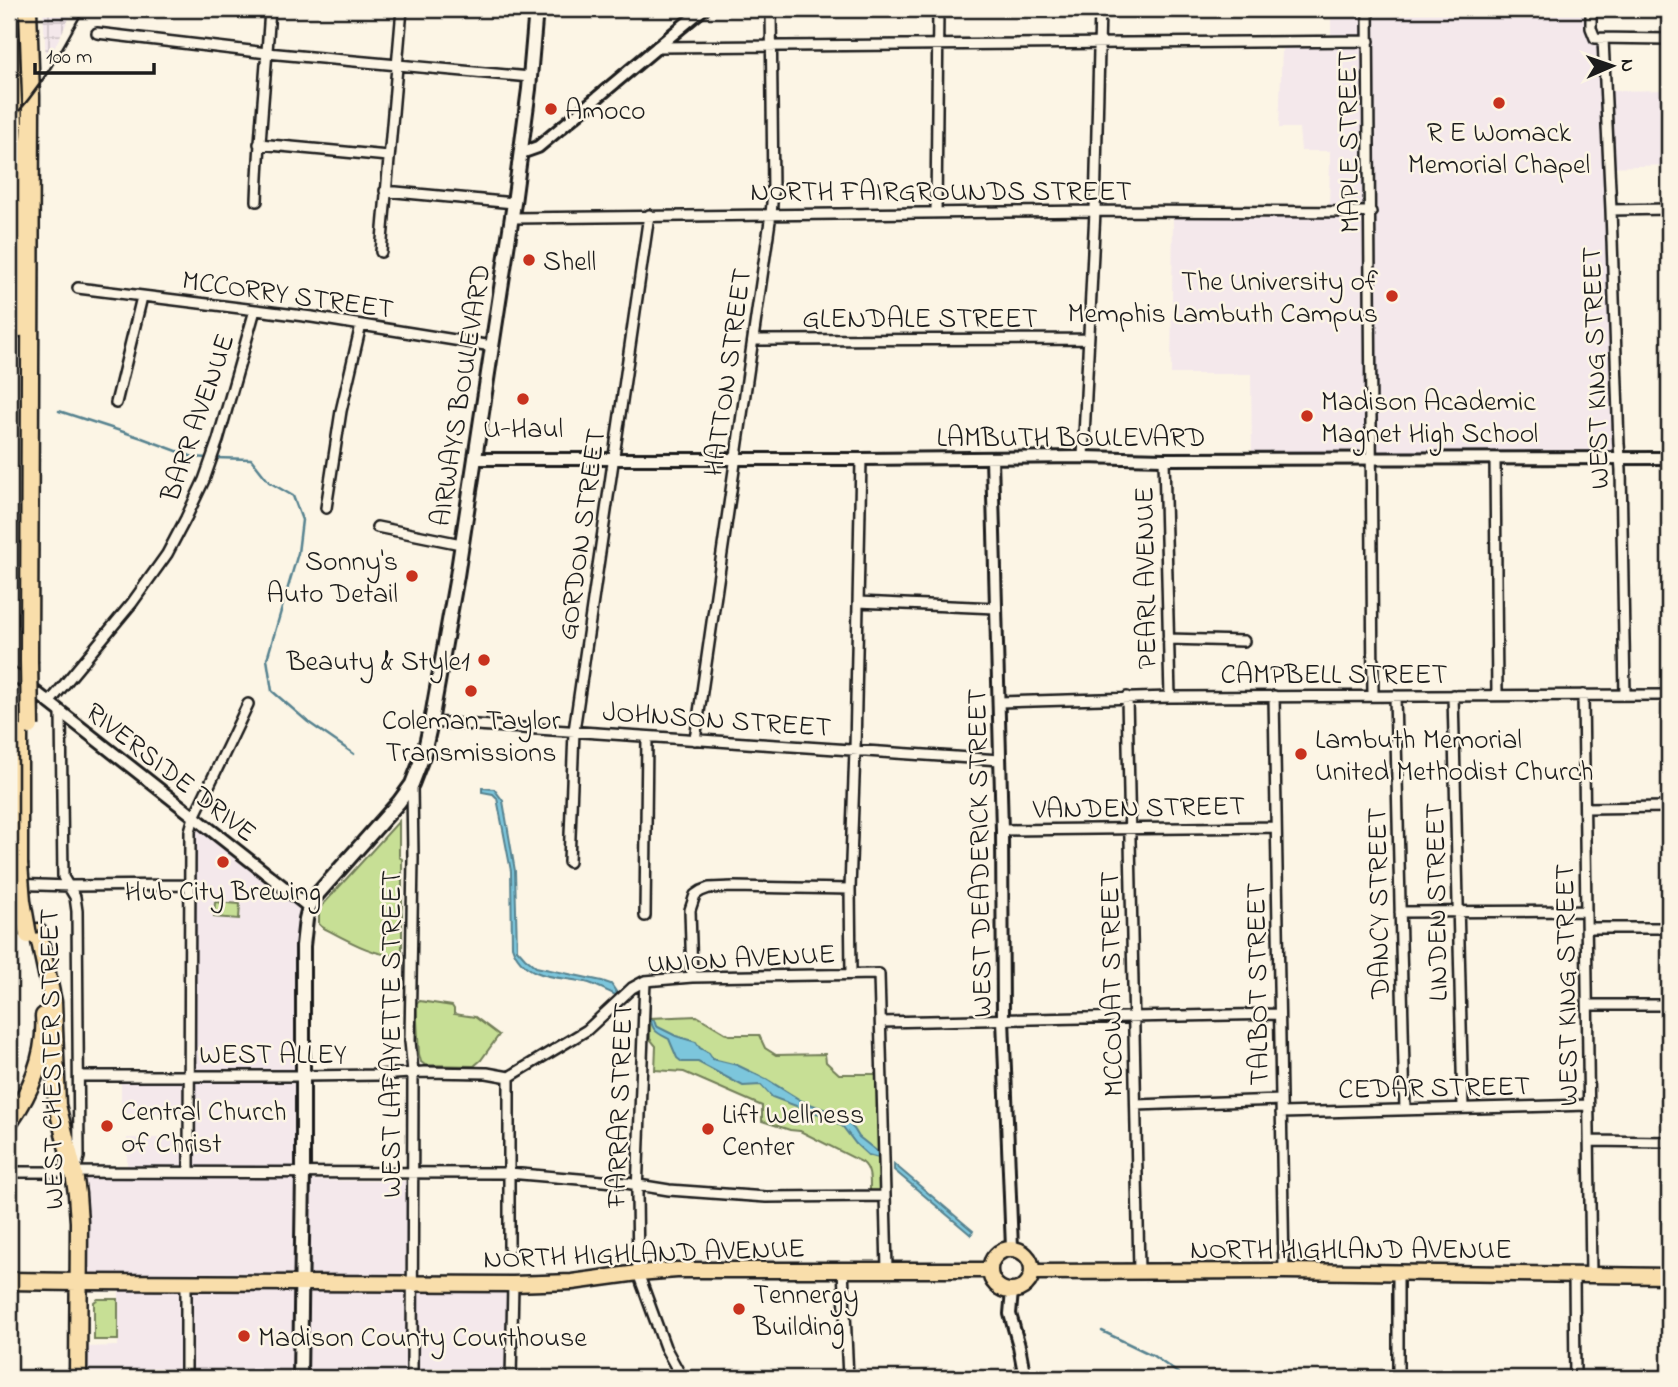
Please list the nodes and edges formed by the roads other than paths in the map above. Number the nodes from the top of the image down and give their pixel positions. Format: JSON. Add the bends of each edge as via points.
{"nodes":[{"id":1,"x":27,"y":9,"type":"edge"},
{"id":2,"x":270,"y":9,"type":"edge"},
{"id":3,"x":402,"y":9,"type":"edge"},
{"id":4,"x":536,"y":9,"type":"edge"},
{"id":5,"x":703,"y":9,"type":"edge"},
{"id":6,"x":771,"y":9,"type":"edge"},
{"id":7,"x":938,"y":9,"type":"edge"},
{"id":8,"x":1100,"y":9,"type":"edge"},
{"id":9,"x":1368,"y":9,"type":"edge"},
{"id":10,"x":1591,"y":9,"type":"edge"},
{"id":11,"x":9,"y":19,"type":"edge"},
{"id":12,"x":97,"y":33,"type":"dead end"},
{"id":13,"x":1669,"y":38,"type":"edge"},
{"id":14,"x":1604,"y":39,"type":"junction"},
{"id":15,"x":1369,"y":41,"type":"junction"},
{"id":16,"x":1100,"y":43,"type":"junction"},
{"id":17,"x":938,"y":45,"type":"junction"},
{"id":18,"x":657,"y":47,"type":"junction"},
{"id":19,"x":770,"y":47,"type":"junction"},
{"id":20,"x":267,"y":53,"type":"junction"},
{"id":21,"x":396,"y":65,"type":"junction"},
{"id":22,"x":530,"y":77,"type":"junction"},
{"id":23,"x":259,"y":144,"type":"junction"},
{"id":24,"x":522,"y":153,"type":"junction"},
{"id":25,"x":388,"y":156,"type":"junction"},
{"id":26,"x":385,"y":191,"type":"junction"},
{"id":27,"x":257,"y":201,"type":"dead end"},
{"id":28,"x":514,"y":203,"type":"junction"},
{"id":29,"x":1669,"y":209,"type":"edge"},
{"id":30,"x":1611,"y":210,"type":"junction"},
{"id":31,"x":1095,"y":211,"type":"junction"},
{"id":32,"x":1371,"y":212,"type":"junction"},
{"id":33,"x":936,"y":213,"type":"junction"},
{"id":34,"x":771,"y":214,"type":"junction"},
{"id":35,"x":649,"y":215,"type":"junction"},
{"id":36,"x":512,"y":218,"type":"junction"},
{"id":37,"x":380,"y":251,"type":"dead end"},
{"id":38,"x":78,"y":288,"type":"dead end"},
{"id":39,"x":142,"y":297,"type":"junction"},
{"id":40,"x":255,"y":310,"type":"junction"},
{"id":41,"x":361,"y":325,"type":"junction"},
{"id":42,"x":753,"y":340,"type":"junction"},
{"id":43,"x":1088,"y":340,"type":"junction"},
{"id":44,"x":492,"y":346,"type":"junction"},
{"id":45,"x":116,"y":403,"type":"dead end"},
{"id":46,"x":1083,"y":457,"type":"junction"},
{"id":47,"x":992,"y":458,"type":"junction"},
{"id":48,"x":1372,"y":458,"type":"junction"},
{"id":49,"x":1669,"y":458,"type":"edge"},
{"id":50,"x":474,"y":459,"type":"junction"},
{"id":51,"x":737,"y":459,"type":"junction"},
{"id":52,"x":861,"y":459,"type":"junction"},
{"id":53,"x":1164,"y":459,"type":"junction"},
{"id":54,"x":1620,"y":459,"type":"junction"},
{"id":55,"x":614,"y":460,"type":"junction"},
{"id":56,"x":1495,"y":460,"type":"junction"},
{"id":57,"x":326,"y":508,"type":"dead end"},
{"id":58,"x":377,"y":527,"type":"dead end"},
{"id":59,"x":461,"y":544,"type":"junction"},
{"id":60,"x":858,"y":602,"type":"junction"},
{"id":61,"x":996,"y":608,"type":"junction"},
{"id":62,"x":1168,"y":639,"type":"junction"},
{"id":63,"x":1244,"y":641,"type":"dead end"},
{"id":64,"x":24,"y":656,"type":"junction"},
{"id":65,"x":9,"y":671,"type":"edge"},
{"id":66,"x":1452,"y":695,"type":"junction"},
{"id":67,"x":1497,"y":695,"type":"junction"},
{"id":68,"x":1584,"y":695,"type":"junction"},
{"id":69,"x":1625,"y":695,"type":"junction"},
{"id":70,"x":1669,"y":695,"type":"edge"},
{"id":71,"x":1170,"y":696,"type":"junction"},
{"id":72,"x":1274,"y":696,"type":"junction"},
{"id":73,"x":1373,"y":696,"type":"junction"},
{"id":74,"x":1395,"y":696,"type":"junction"},
{"id":75,"x":1127,"y":697,"type":"junction"},
{"id":76,"x":999,"y":702,"type":"junction"},
{"id":77,"x":49,"y":703,"type":"junction"},
{"id":78,"x":248,"y":704,"type":"dead end"},
{"id":79,"x":61,"y":713,"type":"junction"},
{"id":80,"x":431,"y":722,"type":"junction"},
{"id":81,"x":574,"y":731,"type":"junction"},
{"id":82,"x":647,"y":737,"type":"junction"},
{"id":83,"x":695,"y":740,"type":"junction"},
{"id":84,"x":855,"y":750,"type":"junction"},
{"id":85,"x":1000,"y":760,"type":"junction"},
{"id":86,"x":412,"y":784,"type":"junction"},
{"id":87,"x":1669,"y":807,"type":"edge"},
{"id":88,"x":1585,"y":808,"type":"junction"},
{"id":89,"x":194,"y":817,"type":"junction"},
{"id":90,"x":1276,"y":827,"type":"junction"},
{"id":91,"x":1130,"y":829,"type":"junction"},
{"id":92,"x":1002,"y":830,"type":"junction"},
{"id":93,"x":569,"y":862,"type":"dead end"},
{"id":94,"x":9,"y":884,"type":"edge"},
{"id":95,"x":189,"y":885,"type":"junction"},
{"id":96,"x":69,"y":886,"type":"junction"},
{"id":97,"x":850,"y":889,"type":"junction"},
{"id":98,"x":309,"y":907,"type":"junction"},
{"id":99,"x":1586,"y":911,"type":"junction"},
{"id":100,"x":1400,"y":912,"type":"junction"},
{"id":101,"x":1458,"y":912,"type":"junction"},
{"id":102,"x":645,"y":916,"type":"dead end"},
{"id":103,"x":1587,"y":928,"type":"junction"},
{"id":104,"x":1669,"y":928,"type":"edge"},
{"id":105,"x":33,"y":934,"type":"junction"},
{"id":106,"x":851,"y":974,"type":"junction"},
{"id":107,"x":692,"y":977,"type":"junction"},
{"id":108,"x":645,"y":981,"type":"junction"},
{"id":109,"x":1588,"y":1004,"type":"junction"},
{"id":110,"x":1669,"y":1005,"type":"edge"},
{"id":111,"x":1279,"y":1013,"type":"junction"},
{"id":112,"x":1134,"y":1017,"type":"junction"},
{"id":113,"x":1003,"y":1019,"type":"junction"},
{"id":114,"x":881,"y":1022,"type":"junction"},
{"id":115,"x":413,"y":1072,"type":"junction"},
{"id":116,"x":79,"y":1076,"type":"junction"},
{"id":117,"x":190,"y":1076,"type":"junction"},
{"id":118,"x":303,"y":1076,"type":"junction"},
{"id":119,"x":509,"y":1077,"type":"junction"},
{"id":120,"x":1281,"y":1100,"type":"junction"},
{"id":121,"x":1136,"y":1105,"type":"junction"},
{"id":122,"x":1589,"y":1105,"type":"junction"},
{"id":123,"x":1463,"y":1108,"type":"junction"},
{"id":124,"x":1405,"y":1110,"type":"junction"},
{"id":125,"x":1281,"y":1113,"type":"junction"},
{"id":126,"x":9,"y":1123,"type":"edge"},
{"id":127,"x":1589,"y":1141,"type":"junction"},
{"id":128,"x":1669,"y":1142,"type":"edge"},
{"id":129,"x":190,"y":1171,"type":"junction"},
{"id":130,"x":9,"y":1172,"type":"edge"},
{"id":131,"x":74,"y":1173,"type":"junction"},
{"id":132,"x":303,"y":1173,"type":"junction"},
{"id":133,"x":509,"y":1173,"type":"junction"},
{"id":134,"x":413,"y":1174,"type":"junction"},
{"id":135,"x":637,"y":1184,"type":"junction"},
{"id":136,"x":885,"y":1196,"type":"junction"},
{"id":137,"x":509,"y":1247,"type":"dead end"},
{"id":138,"x":1012,"y":1248,"type":"junction"},
{"id":139,"x":843,"y":1269,"type":"junction"},
{"id":140,"x":887,"y":1269,"type":"junction"},
{"id":141,"x":989,"y":1270,"type":"junction"},
{"id":142,"x":1139,"y":1271,"type":"junction"},
{"id":143,"x":1284,"y":1271,"type":"junction"},
{"id":144,"x":1032,"y":1272,"type":"junction"},
{"id":145,"x":1398,"y":1272,"type":"junction"},
{"id":146,"x":638,"y":1273,"type":"junction"},
{"id":147,"x":1574,"y":1274,"type":"junction"},
{"id":148,"x":1591,"y":1275,"type":"junction"},
{"id":149,"x":1669,"y":1276,"type":"edge"},
{"id":150,"x":9,"y":1281,"type":"edge"},
{"id":151,"x":78,"y":1282,"type":"junction"},
{"id":152,"x":186,"y":1283,"type":"junction"},
{"id":153,"x":302,"y":1283,"type":"junction"},
{"id":154,"x":413,"y":1284,"type":"junction"},
{"id":155,"x":513,"y":1284,"type":"junction"},
{"id":156,"x":1012,"y":1291,"type":"junction"},
{"id":157,"x":78,"y":1378,"type":"edge"},
{"id":158,"x":186,"y":1378,"type":"edge"},
{"id":159,"x":300,"y":1378,"type":"edge"},
{"id":160,"x":412,"y":1378,"type":"edge"},
{"id":161,"x":511,"y":1378,"type":"edge"},
{"id":162,"x":682,"y":1378,"type":"edge"},
{"id":163,"x":848,"y":1378,"type":"edge"},
{"id":164,"x":1025,"y":1378,"type":"edge"},
{"id":165,"x":1398,"y":1378,"type":"edge"},
{"id":166,"x":1575,"y":1378,"type":"edge"}],
"edges":[{"from":1,"to":64,"type":"highway","via":[[31,96]]},
{"from":2,"to":20,"type":"street"},
{"from":3,"to":21,"type":"street"},
{"from":4,"to":22,"type":"main road","name":"AIRWAYS BOULEVARD"},
{"from":5,"to":18,"type":"street"},
{"from":6,"to":19,"type":"street","name":"HATTON STREET"},
{"from":7,"to":17,"type":"street"},
{"from":8,"to":16,"type":"street"},
{"from":9,"to":15,"type":"street","name":"MAPLE STREET"},
{"from":10,"to":14,"type":"street","via":[[1595,38]]},
{"from":11,"to":64,"type":"highway","via":[[20,286]]},
{"from":12,"to":20,"type":"street"},
{"from":13,"to":14,"type":"street"},
{"from":14,"to":30,"type":"street","name":"WEST KING STREET"},
{"from":15,"to":16,"type":"street"},
{"from":15,"to":32,"type":"street","name":"MAPLE STREET"},
{"from":16,"to":17,"type":"street"},
{"from":16,"to":31,"type":"street"},
{"from":17,"to":19,"type":"street"},
{"from":17,"to":33,"type":"street"},
{"from":18,"to":19,"type":"street"},
{"from":18,"to":24,"type":"street","via":[[538,147]]},
{"from":19,"to":34,"type":"street","name":"HATTON STREET"},
{"from":20,"to":21,"type":"street"},
{"from":20,"to":23,"type":"street"},
{"from":21,"to":22,"type":"street"},
{"from":21,"to":25,"type":"street"},
{"from":22,"to":24,"type":"main road","name":"AIRWAYS BOULEVARD"},
{"from":23,"to":25,"type":"street"},
{"from":23,"to":27,"type":"street"},
{"from":24,"to":28,"type":"main road","name":"AIRWAYS BOULEVARD"},
{"from":25,"to":26,"type":"street"},
{"from":26,"to":28,"type":"street"},
{"from":26,"to":37,"type":"street"},
{"from":28,"to":36,"type":"main road","name":"AIRWAYS BOULEVARD"},
{"from":29,"to":30,"type":"street"},
{"from":30,"to":54,"type":"street","name":"WEST KING STREET"},
{"from":31,"to":32,"type":"street","name":"NORTH FAIRGROUNDS STREET"},
{"from":31,"to":33,"type":"street","name":"NORTH FAIRGROUNDS STREET"},
{"from":31,"to":43,"type":"street"},
{"from":32,"to":48,"type":"street","name":"MAPLE STREET"},
{"from":33,"to":34,"type":"street","name":"NORTH FAIRGROUNDS STREET"},
{"from":34,"to":35,"type":"street","name":"NORTH FAIRGROUNDS STREET"},
{"from":34,"to":42,"type":"street","name":"HATTON STREET"},
{"from":35,"to":36,"type":"street","name":"NORTH FAIRGROUNDS STREET"},
{"from":35,"to":55,"type":"street","name":"GORDON STREET"},
{"from":36,"to":44,"type":"main road","name":"AIRWAYS BOULEVARD"},
{"from":38,"to":39,"type":"street","name":"MCCORRY STREET"},
{"from":39,"to":40,"type":"street","name":"MCCORRY STREET"},
{"from":39,"to":45,"type":"street"},
{"from":40,"to":41,"type":"street","name":"MCCORRY STREET"},
{"from":40,"to":77,"type":"street","name":"BARR AVENUE","via":[[204,480],[167,554]]},
{"from":41,"to":44,"type":"street","name":"MCCORRY STREET"},
{"from":41,"to":57,"type":"street"},
{"from":42,"to":43,"type":"street","name":"GLENDALE STREET"},
{"from":42,"to":51,"type":"street","name":"HATTON STREET"},
{"from":43,"to":46,"type":"street"},
{"from":44,"to":50,"type":"main road","name":"AIRWAYS BOULEVARD"},
{"from":46,"to":47,"type":"street","name":"LAMBUTH BOULEVARD"},
{"from":46,"to":53,"type":"street","name":"LAMBUTH BOULEVARD"},
{"from":47,"to":52,"type":"street","name":"LAMBUTH BOULEVARD"},
{"from":47,"to":61,"type":"street","name":"WEST DEADERICK STREET"},
{"from":48,"to":53,"type":"street","name":"LAMBUTH BOULEVARD"},
{"from":48,"to":56,"type":"street","name":"LAMBUTH BOULEVARD"},
{"from":48,"to":73,"type":"street","name":"MAPLE STREET"},
{"from":49,"to":54,"type":"street","name":"LAMBUTH BOULEVARD"},
{"from":50,"to":55,"type":"street","name":"LAMBUTH BOULEVARD"},
{"from":50,"to":59,"type":"main road","name":"AIRWAYS BOULEVARD"},
{"from":51,"to":52,"type":"street","name":"LAMBUTH BOULEVARD"},
{"from":51,"to":55,"type":"street","name":"LAMBUTH BOULEVARD"},
{"from":51,"to":83,"type":"street","name":"HATTON STREET"},
{"from":52,"to":60,"type":"street"},
{"from":53,"to":62,"type":"street","name":"PEARL AVENUE"},
{"from":54,"to":56,"type":"street","name":"LAMBUTH BOULEVARD"},
{"from":54,"to":69,"type":"street","name":"WEST KING STREET"},
{"from":55,"to":81,"type":"street","name":"GORDON STREET"},
{"from":56,"to":67,"type":"street"},
{"from":58,"to":59,"type":"street"},
{"from":59,"to":80,"type":"main road","name":"AIRWAYS BOULEVARD"},
{"from":60,"to":61,"type":"street"},
{"from":60,"to":84,"type":"street"},
{"from":61,"to":76,"type":"street","name":"WEST DEADERICK STREET"},
{"from":62,"to":63,"type":"street"},
{"from":62,"to":71,"type":"street","name":"PEARL AVENUE"},
{"from":64,"to":105,"type":"highway","bridge":true,"via":[[24,864],[32,896]]},
{"from":65,"to":77,"type":"street","name":"RIVERSIDE DRIVE"},
{"from":66,"to":67,"type":"street","name":"CAMPBELL STREET"},
{"from":66,"to":74,"type":"street","name":"CAMPBELL STREET"},
{"from":66,"to":101,"type":"street","name":"LINDEN STREET"},
{"from":67,"to":68,"type":"street","name":"CAMPBELL STREET"},
{"from":68,"to":69,"type":"street","name":"CAMPBELL STREET"},
{"from":68,"to":88,"type":"street","name":"WEST KING STREET"},
{"from":69,"to":70,"type":"street","name":"CAMPBELL STREET"},
{"from":71,"to":72,"type":"street","name":"CAMPBELL STREET"},
{"from":71,"to":75,"type":"street","name":"CAMPBELL STREET"},
{"from":72,"to":73,"type":"street","name":"CAMPBELL STREET"},
{"from":72,"to":90,"type":"street","name":"TALBOT STREET"},
{"from":73,"to":74,"type":"street","name":"CAMPBELL STREET"},
{"from":74,"to":100,"type":"street","name":"DANCY STREET"},
{"from":75,"to":76,"type":"street","name":"CAMPBELL STREET"},
{"from":75,"to":91,"type":"street","name":"MCCOWAT STREET"},
{"from":76,"to":85,"type":"street","name":"WEST DEADERICK STREET"},
{"from":77,"to":79,"type":"street","name":"RIVERSIDE DRIVE"},
{"from":78,"to":89,"type":"street"},
{"from":79,"to":89,"type":"street","name":"RIVERSIDE DRIVE"},
{"from":79,"to":96,"type":"street","name":"WEST CHESTER STREET","via":[[63,877]]},
{"from":80,"to":81,"type":"street","name":"JOHNSON STREET"},
{"from":80,"to":86,"type":"main road","name":"AIRWAYS BOULEVARD"},
{"from":81,"to":82,"type":"street","name":"JOHNSON STREET"},
{"from":81,"to":93,"type":"street","name":"GORDON STREET"},
{"from":82,"to":83,"type":"street","name":"JOHNSON STREET"},
{"from":82,"to":102,"type":"street"},
{"from":83,"to":84,"type":"street","name":"JOHNSON STREET"},
{"from":84,"to":85,"type":"street","name":"JOHNSON STREET"},
{"from":84,"to":97,"type":"street"},
{"from":85,"to":92,"type":"street","name":"WEST DEADERICK STREET"},
{"from":86,"to":98,"type":"main road","name":"AIRWAYS BOULEVARD"},
{"from":86,"to":115,"type":"street","name":"WEST LAFAYETTE STREET"},
{"from":87,"to":88,"type":"street"},
{"from":88,"to":99,"type":"street","name":"WEST KING STREET"},
{"from":89,"to":95,"type":"street"},
{"from":89,"to":98,"type":"street","name":"RIVERSIDE DRIVE"},
{"from":90,"to":91,"type":"street","name":"VANDEN STREET"},
{"from":90,"to":111,"type":"street","name":"TALBOT STREET"},
{"from":91,"to":92,"type":"street","name":"VANDEN STREET"},
{"from":91,"to":112,"type":"street","name":"MCCOWAT STREET"},
{"from":92,"to":113,"type":"street","name":"WEST DEADERICK STREET"},
{"from":94,"to":96,"type":"street"},
{"from":95,"to":96,"type":"street"},
{"from":95,"to":117,"type":"street"},
{"from":96,"to":116,"type":"street","name":"WEST CHESTER STREET","via":[[77,911]]},
{"from":97,"to":106,"type":"street"},
{"from":97,"to":107,"type":"street","via":[[733,887],[701,891],[690,911]]},
{"from":98,"to":118,"type":"main road","via":[[303,946]]},
{"from":99,"to":101,"type":"street"},
{"from":99,"to":103,"type":"street","name":"WEST KING STREET"},
{"from":100,"to":101,"type":"street"},
{"from":100,"to":124,"type":"street","name":"DANCY STREET"},
{"from":101,"to":123,"type":"street","name":"LINDEN STREET"},
{"from":103,"to":104,"type":"street"},
{"from":103,"to":109,"type":"street","name":"WEST KING STREET"},
{"from":105,"to":126,"type":"highway","via":[[44,1041],[34,1077]]},
{"from":105,"to":131,"type":"highway","via":[[53,1002],[57,1104]]},
{"from":106,"to":107,"type":"street","name":"UNION AVENUE"},
{"from":106,"to":114,"type":"street","name":"UNION AVENUE","via":[[879,974]]},
{"from":107,"to":108,"type":"street","name":"UNION AVENUE"},
{"from":108,"to":119,"type":"street","name":"UNION AVENUE","via":[[587,1030]]},
{"from":108,"to":135,"type":"street","name":"FARRAR STREET"},
{"from":109,"to":110,"type":"street"},
{"from":109,"to":122,"type":"street","name":"WEST KING STREET"},
{"from":111,"to":112,"type":"street"},
{"from":111,"to":120,"type":"street","name":"TALBOT STREET"},
{"from":112,"to":113,"type":"street"},
{"from":112,"to":121,"type":"street","name":"MCCOWAT STREET"},
{"from":113,"to":114,"type":"street"},
{"from":113,"to":138,"type":"street","name":"WEST DEADERICK STREET"},
{"from":114,"to":136,"type":"street"},
{"from":115,"to":118,"type":"street","name":"WEST ALLEY"},
{"from":115,"to":119,"type":"street","name":"WEST ALLEY"},
{"from":115,"to":134,"type":"street","name":"WEST LAFAYETTE STREET"},
{"from":116,"to":117,"type":"street","name":"WEST ALLEY"},
{"from":116,"to":131,"type":"street","name":"WEST CHESTER STREET","via":[[79,1157]]},
{"from":117,"to":118,"type":"street","name":"WEST ALLEY"},
{"from":117,"to":129,"type":"street"},
{"from":118,"to":132,"type":"main road"},
{"from":119,"to":133,"type":"street"},
{"from":120,"to":121,"type":"street"},
{"from":120,"to":125,"type":"street","name":"TALBOT STREET"},
{"from":121,"to":142,"type":"street","name":"MCCOWAT STREET"},
{"from":122,"to":123,"type":"street","name":"CEDAR STREET"},
{"from":122,"to":127,"type":"street","name":"WEST KING STREET"},
{"from":123,"to":124,"type":"street","name":"CEDAR STREET"},
{"from":124,"to":125,"type":"street","name":"CEDAR STREET"},
{"from":125,"to":143,"type":"street","name":"TALBOT STREET"},
{"from":127,"to":128,"type":"street"},
{"from":127,"to":148,"type":"street","name":"WEST KING STREET"},
{"from":129,"to":131,"type":"street"},
{"from":129,"to":132,"type":"street"},
{"from":130,"to":131,"type":"street"},
{"from":131,"to":151,"type":"highway","name":"WEST CHESTER STREET"},
{"from":132,"to":134,"type":"street"},
{"from":132,"to":153,"type":"main road"},
{"from":133,"to":134,"type":"street"},
{"from":133,"to":135,"type":"street"},
{"from":133,"to":137,"type":"street"},
{"from":134,"to":154,"type":"street","name":"WEST LAFAYETTE STREET"},
{"from":135,"to":136,"type":"street","via":[[766,1197]]},
{"from":135,"to":146,"type":"street","name":"FARRAR STREET"},
{"from":136,"to":140,"type":"street"},
{"from":138,"to":141,"type":"main road","via":[[998,1252]]},
{"from":138,"to":144,"type":"main road","via":[[1029,1259]]},
{"from":139,"to":140,"type":"main road","name":"NORTH HIGHLAND AVENUE"},
{"from":139,"to":146,"type":"main road","name":"NORTH HIGHLAND AVENUE"},
{"from":139,"to":163,"type":"street"},
{"from":140,"to":141,"type":"main road","name":"NORTH HIGHLAND AVENUE"},
{"from":141,"to":156,"type":"main road","via":[[993,1283]]},
{"from":142,"to":143,"type":"main road","name":"NORTH HIGHLAND AVENUE"},
{"from":142,"to":144,"type":"main road","name":"NORTH HIGHLAND AVENUE"},
{"from":143,"to":145,"type":"main road","name":"NORTH HIGHLAND AVENUE"},
{"from":144,"to":156,"type":"main road","via":[[1026,1285]]},
{"from":145,"to":147,"type":"main road","name":"NORTH HIGHLAND AVENUE"},
{"from":145,"to":165,"type":"street"},
{"from":146,"to":155,"type":"main road","name":"NORTH HIGHLAND AVENUE"},
{"from":146,"to":162,"type":"street","name":"FARRAR STREET","via":[[665,1347]]},
{"from":147,"to":148,"type":"main road","name":"NORTH HIGHLAND AVENUE"},
{"from":147,"to":166,"type":"street"},
{"from":148,"to":149,"type":"main road","name":"NORTH HIGHLAND AVENUE"},
{"from":150,"to":151,"type":"highway"},
{"from":151,"to":152,"type":"main road","name":"NORTH HIGHLAND AVENUE"},
{"from":151,"to":157,"type":"highway","name":"WEST CHESTER STREET"},
{"from":152,"to":153,"type":"main road","name":"NORTH HIGHLAND AVENUE"},
{"from":152,"to":158,"type":"street"},
{"from":153,"to":154,"type":"main road","name":"NORTH HIGHLAND AVENUE"},
{"from":153,"to":159,"type":"main road"},
{"from":154,"to":155,"type":"main road","name":"NORTH HIGHLAND AVENUE"},
{"from":154,"to":160,"type":"street","name":"WEST LAFAYETTE STREET"},
{"from":155,"to":161,"type":"street"},
{"from":156,"to":164,"type":"street","via":[[1010,1314]]}]}
